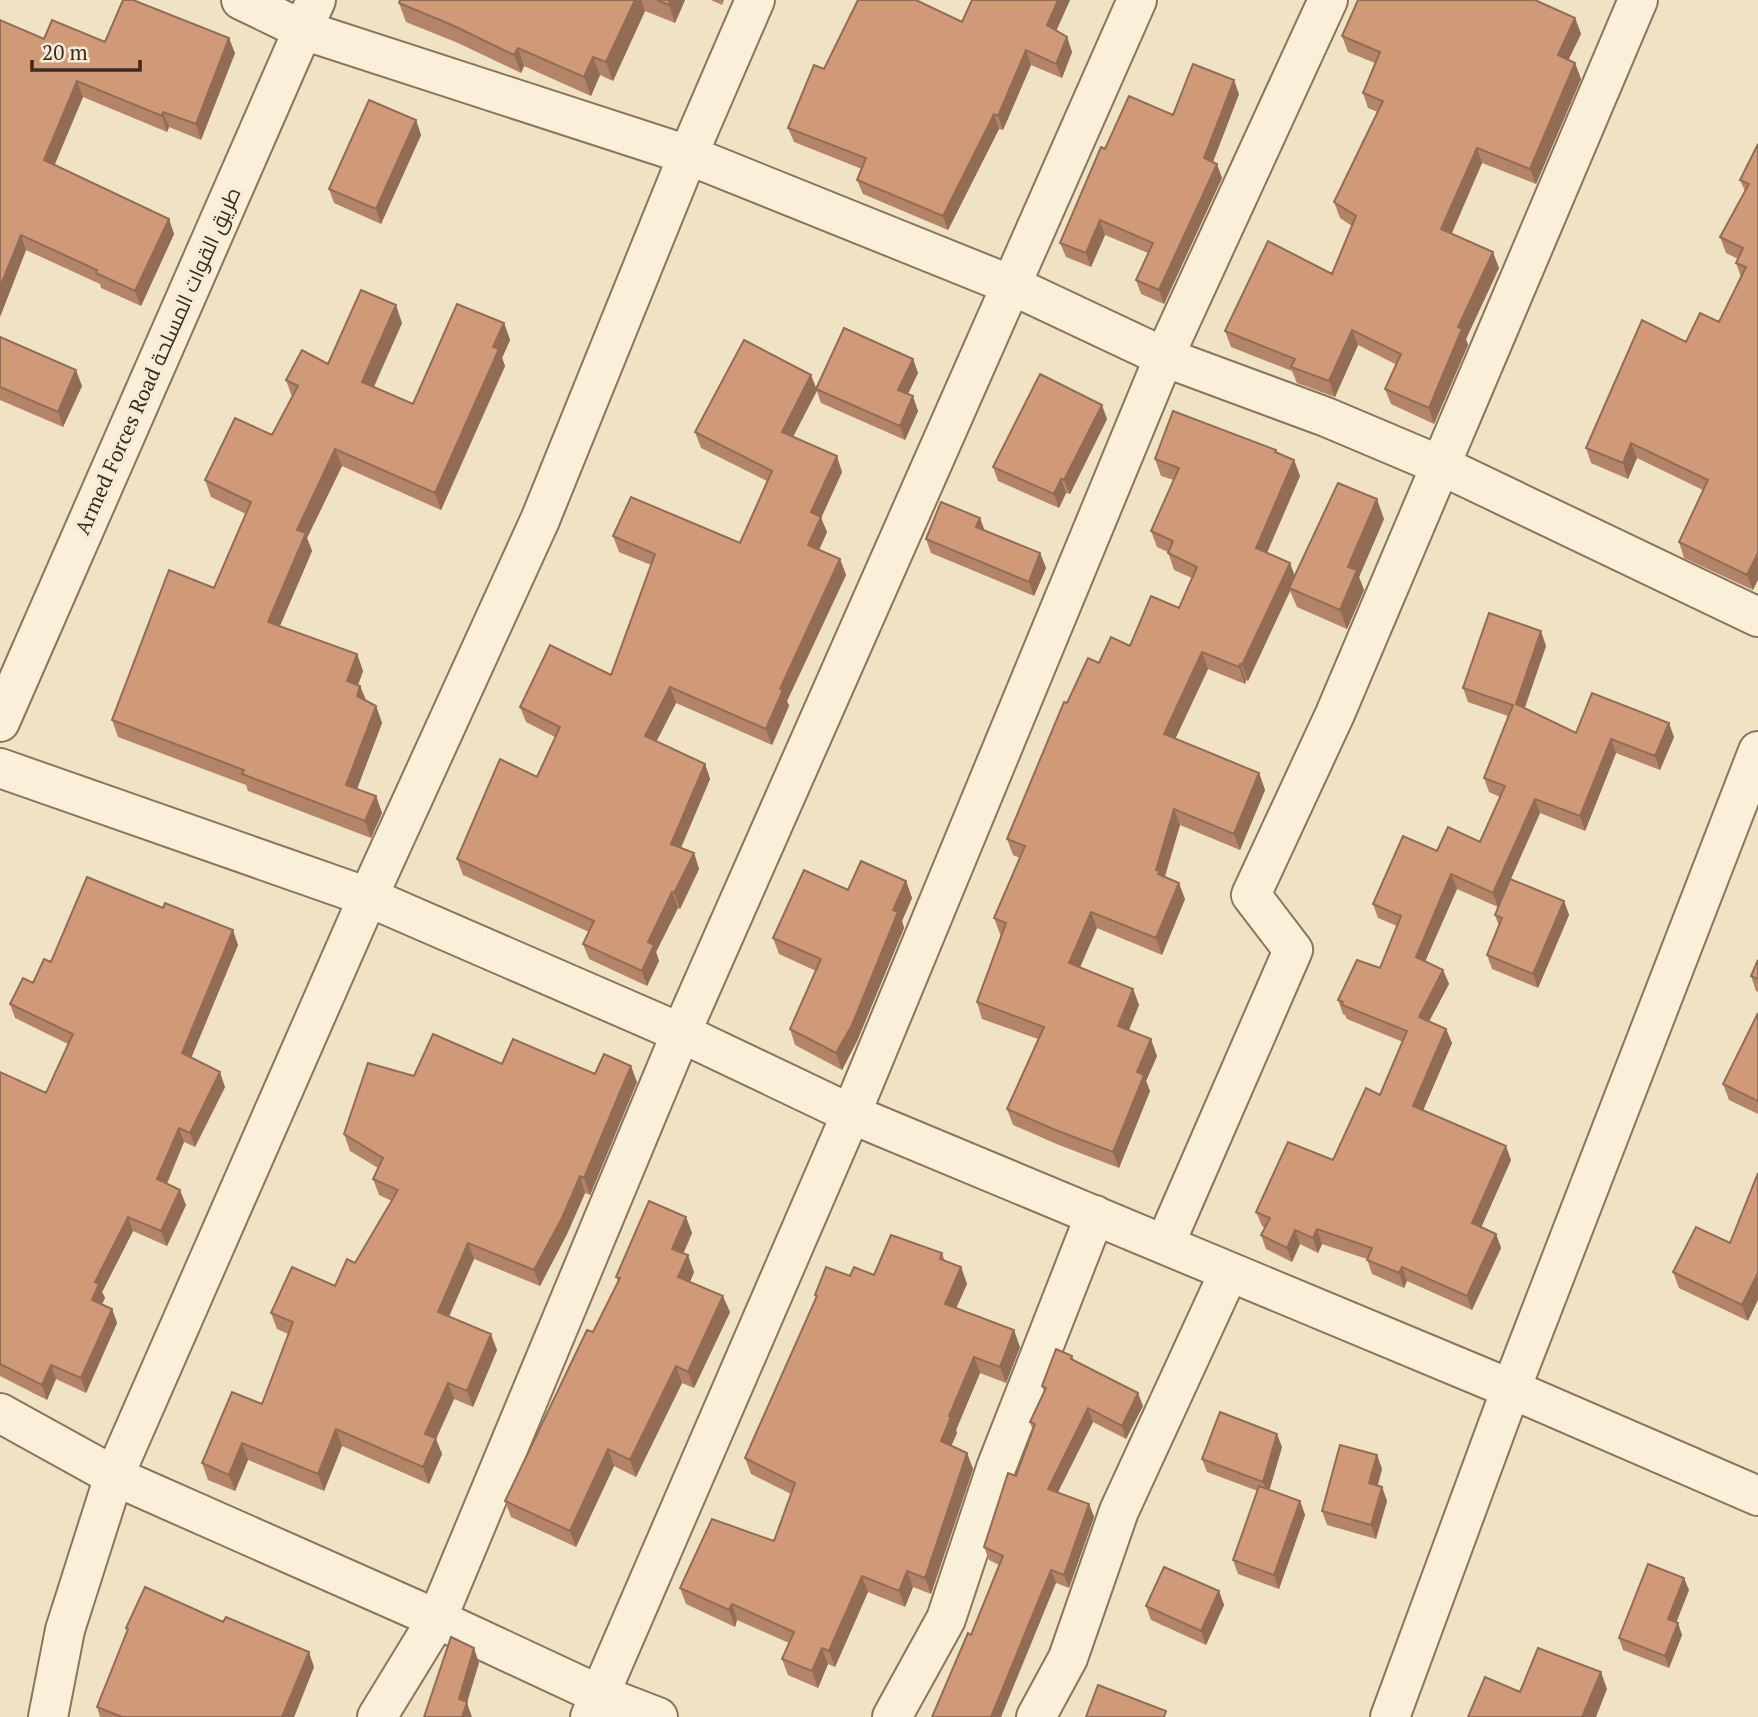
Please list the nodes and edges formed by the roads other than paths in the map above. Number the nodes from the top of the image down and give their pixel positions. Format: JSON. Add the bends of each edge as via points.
{"nodes":[{"id":1,"x":241,"y":0,"type":"edge"},
{"id":2,"x":755,"y":0,"type":"edge"},
{"id":3,"x":1138,"y":0,"type":"edge"},
{"id":4,"x":1328,"y":0,"type":"edge"},
{"id":5,"x":1638,"y":0,"type":"edge"},
{"id":6,"x":310,"y":15,"type":"edge"},
{"id":7,"x":688,"y":155,"type":"junction"},
{"id":8,"x":1011,"y":285,"type":"junction"},
{"id":9,"x":1164,"y":357,"type":"junction"},
{"id":10,"x":1442,"y":466,"type":"junction"},
{"id":11,"x":1758,"y":617,"type":"edge"},
{"id":12,"x":0,"y":722,"type":"edge"},
{"id":13,"x":1758,"y":751,"type":"edge"},
{"id":14,"x":0,"y":768,"type":"edge"},
{"id":15,"x":368,"y":897,"type":"junction"},
{"id":16,"x":681,"y":1032,"type":"junction"},
{"id":17,"x":851,"y":1114,"type":"junction"},
{"id":18,"x":1095,"y":1215,"type":"junction"},
{"id":19,"x":1165,"y":1244,"type":"junction"},
{"id":20,"x":1229,"y":1272,"type":"junction"},
{"id":21,"x":1511,"y":1389,"type":"junction"},
{"id":22,"x":0,"y":1413,"type":"edge"},
{"id":23,"x":114,"y":1476,"type":"junction"},
{"id":24,"x":1758,"y":1496,"type":"edge"},
{"id":25,"x":437,"y":1619,"type":"junction"},
{"id":26,"x":594,"y":1706,"type":"edge"},
{"id":27,"x":48,"y":1717,"type":"edge"},
{"id":28,"x":377,"y":1717,"type":"edge"},
{"id":29,"x":658,"y":1717,"type":"edge"},
{"id":30,"x":892,"y":1717,"type":"edge"},
{"id":31,"x":1037,"y":1717,"type":"edge"},
{"id":32,"x":1390,"y":1717,"type":"edge"}],
"edges":[{"from":1,"to":6,"type":"street"},
{"from":2,"to":7,"type":"street"},
{"from":3,"to":8,"type":"street"},
{"from":4,"to":9,"type":"street"},
{"from":5,"to":10,"type":"street"},
{"from":6,"to":7,"type":"street"},
{"from":6,"to":12,"type":"street","name":"Armed Forces Road طريق القوات المسلحة"},
{"from":7,"to":8,"type":"street"},
{"from":7,"to":15,"type":"street","via":[[540,520]]},
{"from":8,"to":9,"type":"street"},
{"from":8,"to":16,"type":"street"},
{"from":9,"to":10,"type":"street"},
{"from":9,"to":17,"type":"street"},
{"from":10,"to":11,"type":"street"},
{"from":10,"to":19,"type":"street","via":[[1251,895],[1293,950]]},
{"from":13,"to":21,"type":"street"},
{"from":14,"to":15,"type":"street"},
{"from":15,"to":16,"type":"street"},
{"from":15,"to":23,"type":"street"},
{"from":16,"to":17,"type":"street"},
{"from":16,"to":25,"type":"street"},
{"from":17,"to":18,"type":"street"},
{"from":17,"to":26,"type":"street"},
{"from":18,"to":19,"type":"street"},
{"from":18,"to":30,"type":"street","via":[[996,1468],[946,1619]]},
{"from":19,"to":20,"type":"street"},
{"from":20,"to":21,"type":"street"},
{"from":20,"to":31,"type":"street","via":[[1119,1511],[1068,1658]]},
{"from":21,"to":24,"type":"street"},
{"from":21,"to":32,"type":"street"},
{"from":22,"to":23,"type":"street"},
{"from":23,"to":25,"type":"street"},
{"from":23,"to":27,"type":"street","via":[[65,1630]]},
{"from":25,"to":26,"type":"street"},
{"from":25,"to":28,"type":"street"},
{"from":26,"to":29,"type":"street"}]}
